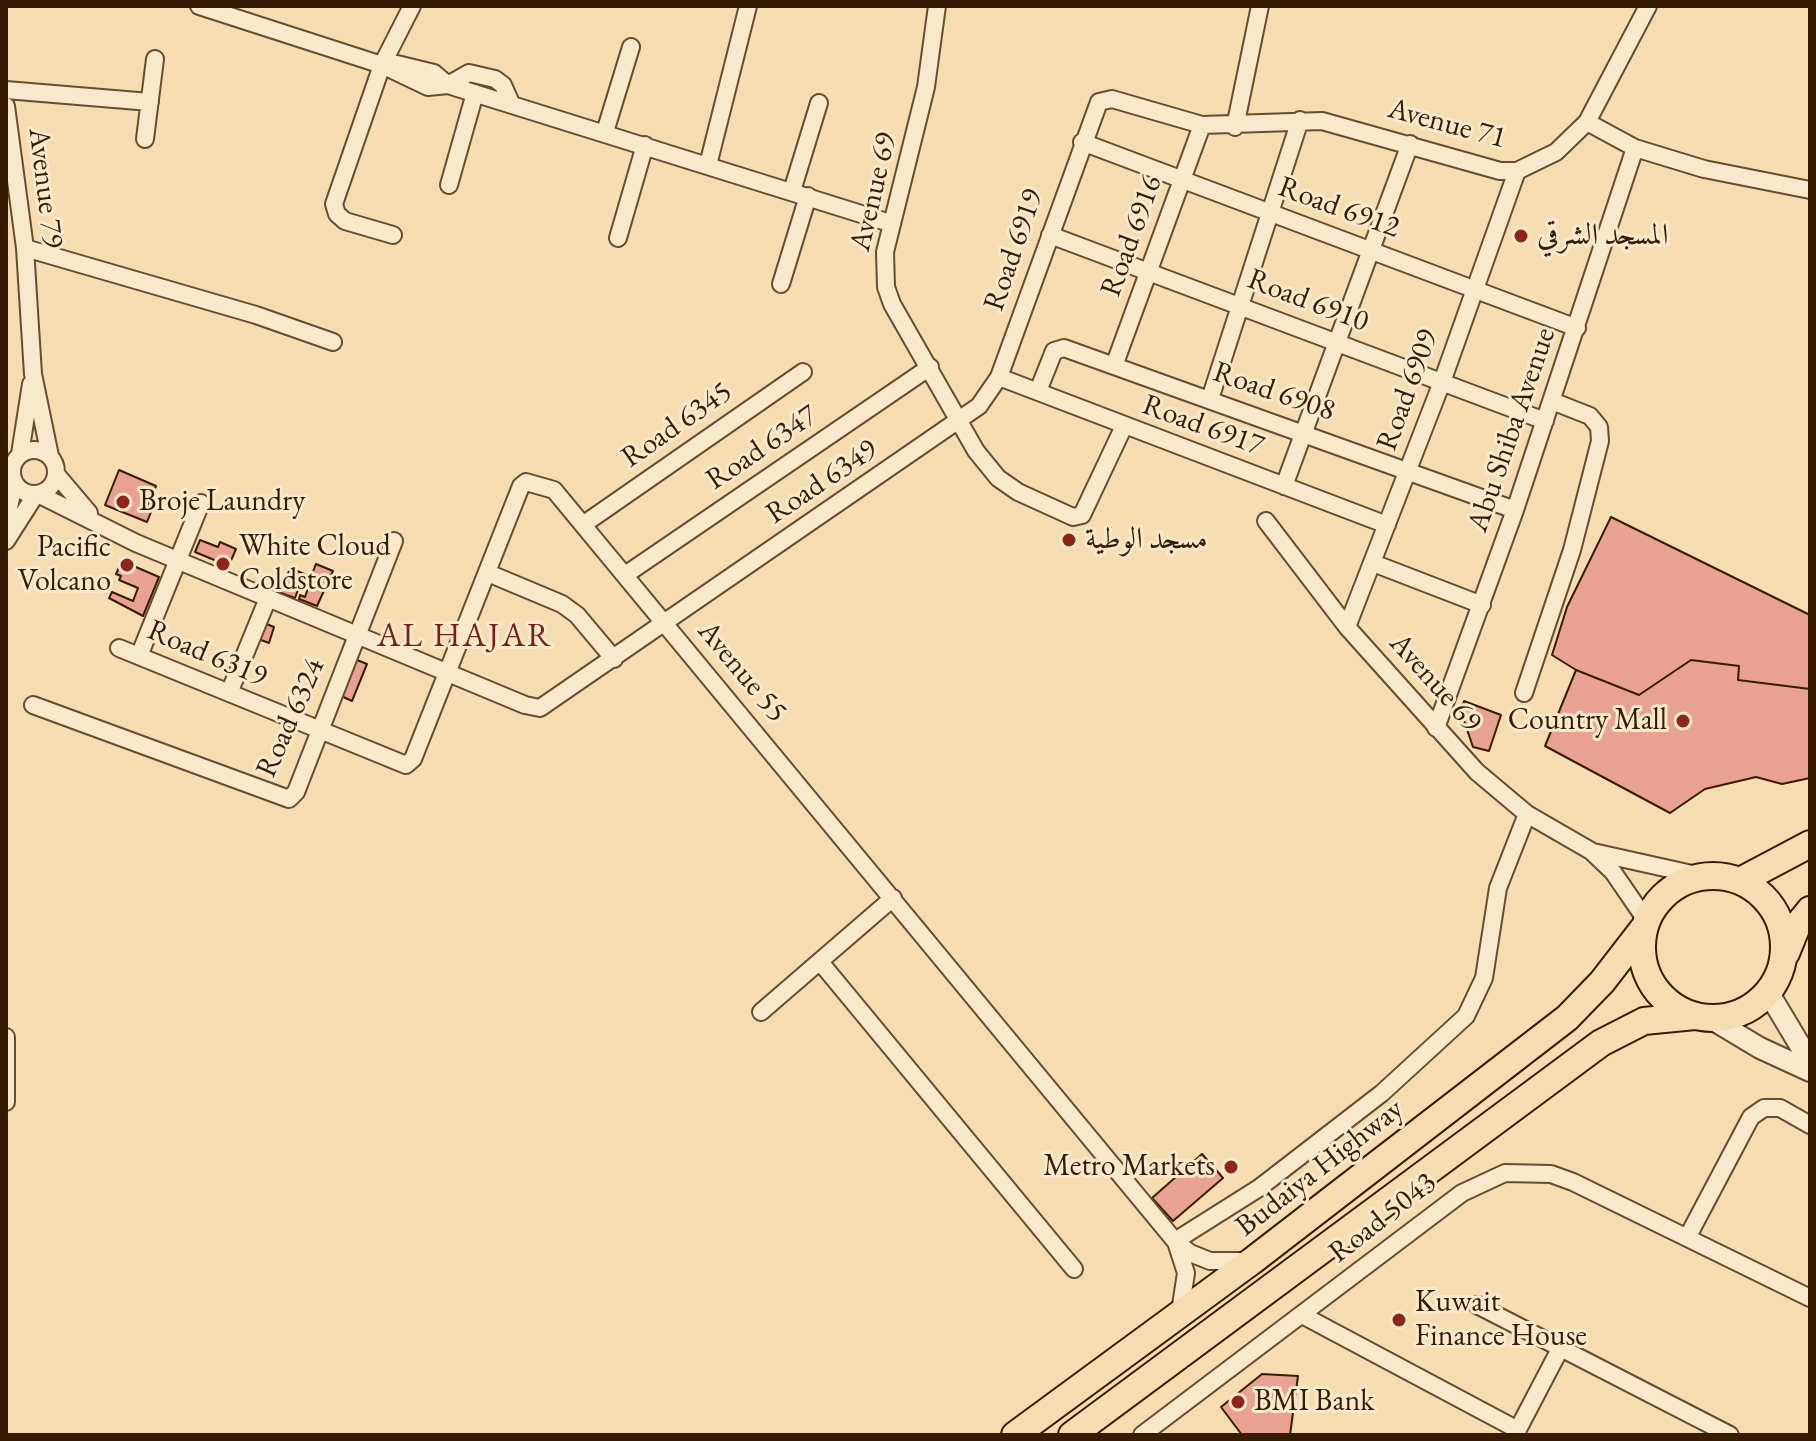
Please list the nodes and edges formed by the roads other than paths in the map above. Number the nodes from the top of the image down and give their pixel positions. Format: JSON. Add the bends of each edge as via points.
{"nodes":[{"id":1,"x":199,"y":6,"type":"edge"},
{"id":2,"x":412,"y":6,"type":"edge"},
{"id":3,"x":748,"y":6,"type":"edge"},
{"id":4,"x":937,"y":6,"type":"edge"},
{"id":5,"x":1260,"y":6,"type":"edge"},
{"id":6,"x":1648,"y":6,"type":"edge"},
{"id":7,"x":631,"y":47,"type":"dead end"},
{"id":8,"x":155,"y":59,"type":"dead end"},
{"id":9,"x":382,"y":65,"type":"junction"},
{"id":10,"x":448,"y":85,"type":"junction"},
{"id":11,"x":6,"y":90,"type":"edge"},
{"id":12,"x":475,"y":93,"type":"junction"},
{"id":13,"x":150,"y":102,"type":"junction"},
{"id":14,"x":511,"y":103,"type":"junction"},
{"id":15,"x":819,"y":103,"type":"dead end"},
{"id":16,"x":6,"y":106,"type":"edge"},
{"id":17,"x":1300,"y":120,"type":"junction"},
{"id":18,"x":1587,"y":122,"type":"junction"},
{"id":19,"x":1202,"y":125,"type":"junction"},
{"id":20,"x":1235,"y":127,"type":"junction"},
{"id":21,"x":605,"y":132,"type":"junction"},
{"id":22,"x":145,"y":139,"type":"dead end"},
{"id":23,"x":1082,"y":142,"type":"junction"},
{"id":24,"x":1410,"y":144,"type":"junction"},
{"id":25,"x":645,"y":145,"type":"junction"},
{"id":26,"x":1635,"y":148,"type":"junction"},
{"id":27,"x":708,"y":165,"type":"junction"},
{"id":28,"x":1517,"y":171,"type":"junction"},
{"id":29,"x":1182,"y":180,"type":"junction"},
{"id":30,"x":449,"y":185,"type":"dead end"},
{"id":31,"x":1810,"y":190,"type":"edge"},
{"id":32,"x":800,"y":194,"type":"junction"},
{"id":33,"x":1270,"y":213,"type":"junction"},
{"id":34,"x":890,"y":223,"type":"junction"},
{"id":35,"x":393,"y":235,"type":"dead end"},
{"id":36,"x":1050,"y":235,"type":"junction"},
{"id":37,"x":618,"y":238,"type":"dead end"},
{"id":38,"x":25,"y":248,"type":"junction"},
{"id":39,"x":1372,"y":250,"type":"junction"},
{"id":40,"x":1149,"y":270,"type":"junction"},
{"id":41,"x":781,"y":284,"type":"dead end"},
{"id":42,"x":1475,"y":288,"type":"junction"},
{"id":43,"x":1240,"y":305,"type":"junction"},
{"id":44,"x":1577,"y":328,"type":"junction"},
{"id":45,"x":333,"y":342,"type":"dead end"},
{"id":46,"x":1337,"y":342,"type":"junction"},
{"id":47,"x":1114,"y":366,"type":"junction"},
{"id":48,"x":930,"y":367,"type":"junction"},
{"id":49,"x":803,"y":372,"type":"dead end"},
{"id":50,"x":33,"y":374,"type":"junction"},
{"id":51,"x":999,"y":377,"type":"junction"},
{"id":52,"x":1442,"y":382,"type":"junction"},
{"id":53,"x":1038,"y":391,"type":"junction"},
{"id":54,"x":1210,"y":399,"type":"junction"},
{"id":55,"x":1552,"y":401,"type":"junction"},
{"id":56,"x":960,"y":421,"type":"junction"},
{"id":57,"x":1545,"y":421,"type":"junction"},
{"id":58,"x":1124,"y":426,"type":"junction"},
{"id":59,"x":1304,"y":432,"type":"junction"},
{"id":60,"x":15,"y":455,"type":"edge"},
{"id":61,"x":50,"y":456,"type":"junction"},
{"id":62,"x":1409,"y":469,"type":"junction"},
{"id":63,"x":56,"y":474,"type":"junction"},
{"id":64,"x":11,"y":480,"type":"edge"},
{"id":65,"x":1284,"y":486,"type":"junction"},
{"id":66,"x":37,"y":494,"type":"junction"},
{"id":67,"x":201,"y":503,"type":"dead end"},
{"id":68,"x":1515,"y":510,"type":"junction"},
{"id":69,"x":1266,"y":521,"type":"dead end"},
{"id":70,"x":6,"y":523,"type":"edge"},
{"id":71,"x":584,"y":524,"type":"junction"},
{"id":72,"x":1387,"y":525,"type":"junction"},
{"id":73,"x":102,"y":526,"type":"junction"},
{"id":74,"x":6,"y":541,"type":"edge"},
{"id":75,"x":394,"y":541,"type":"dead end"},
{"id":76,"x":178,"y":560,"type":"junction"},
{"id":77,"x":1373,"y":563,"type":"junction"},
{"id":78,"x":488,"y":573,"type":"junction"},
{"id":79,"x":625,"y":575,"type":"junction"},
{"id":80,"x":268,"y":598,"type":"junction"},
{"id":81,"x":1482,"y":605,"type":"junction"},
{"id":82,"x":665,"y":623,"type":"junction"},
{"id":83,"x":1347,"y":627,"type":"junction"},
{"id":84,"x":358,"y":634,"type":"junction"},
{"id":85,"x":119,"y":648,"type":"dead end"},
{"id":86,"x":139,"y":656,"type":"junction"},
{"id":87,"x":614,"y":659,"type":"junction"},
{"id":88,"x":448,"y":670,"type":"junction"},
{"id":89,"x":229,"y":693,"type":"junction"},
{"id":90,"x":1524,"y":693,"type":"dead end"},
{"id":91,"x":33,"y":705,"type":"dead end"},
{"id":92,"x":1436,"y":728,"type":"junction"},
{"id":93,"x":320,"y":731,"type":"junction"},
{"id":94,"x":1527,"y":814,"type":"junction"},
{"id":95,"x":1810,"y":844,"type":"edge"},
{"id":96,"x":1591,"y":851,"type":"junction"},
{"id":97,"x":1701,"y":876,"type":"junction"},
{"id":98,"x":1742,"y":880,"type":"junction"},
{"id":99,"x":893,"y":898,"type":"junction"},
{"id":100,"x":1810,"y":910,"type":"edge"},
{"id":101,"x":1645,"y":925,"type":"junction"},
{"id":102,"x":1784,"y":956,"type":"junction"},
{"id":103,"x":821,"y":963,"type":"junction"},
{"id":104,"x":1768,"y":992,"type":"junction"},
{"id":105,"x":761,"y":1012,"type":"dead end"},
{"id":106,"x":1703,"y":1017,"type":"junction"},
{"id":107,"x":6,"y":1037,"type":"edge"},
{"id":108,"x":1810,"y":1062,"type":"edge"},
{"id":109,"x":1810,"y":1071,"type":"edge"},
{"id":110,"x":6,"y":1102,"type":"edge"},
{"id":111,"x":1810,"y":1125,"type":"edge"},
{"id":112,"x":1687,"y":1238,"type":"junction"},
{"id":113,"x":1175,"y":1241,"type":"junction"},
{"id":114,"x":1252,"y":1261,"type":"junction"},
{"id":115,"x":1074,"y":1269,"type":"dead end"},
{"id":116,"x":1810,"y":1298,"type":"edge"},
{"id":117,"x":1477,"y":1305,"type":"dead end"},
{"id":118,"x":1179,"y":1315,"type":"junction"},
{"id":119,"x":1302,"y":1315,"type":"junction"},
{"id":120,"x":1560,"y":1349,"type":"junction"},
{"id":121,"x":1516,"y":1432,"type":"edge"},
{"id":122,"x":1015,"y":1435,"type":"edge"},
{"id":123,"x":1072,"y":1435,"type":"edge"},
{"id":124,"x":1142,"y":1435,"type":"edge"},
{"id":125,"x":1730,"y":1435,"type":"edge"}],
"edges":[{"from":1,"to":9,"type":"street"},
{"from":2,"to":9,"type":"street"},
{"from":3,"to":27,"type":"street"},
{"from":4,"to":34,"type":"street","name":"Avenue 69","via":[[926,87]]},
{"from":5,"to":20,"type":"street"},
{"from":6,"to":18,"type":"street"},
{"from":7,"to":21,"type":"street"},
{"from":8,"to":13,"type":"street"},
{"from":9,"to":10,"type":"street","via":[[428,87]]},
{"from":9,"to":35,"type":"street","via":[[334,204],[345,221]]},
{"from":10,"to":12,"type":"street"},
{"from":10,"to":14,"type":"street","via":[[469,73],[495,79]]},
{"from":11,"to":13,"type":"street"},
{"from":12,"to":14,"type":"street"},
{"from":12,"to":30,"type":"street"},
{"from":13,"to":22,"type":"street"},
{"from":14,"to":21,"type":"street"},
{"from":15,"to":32,"type":"street"},
{"from":16,"to":38,"type":"street","name":"Avenue 79"},
{"from":17,"to":20,"type":"street","name":"Avenue 71"},
{"from":17,"to":24,"type":"street","name":"Avenue 71"},
{"from":17,"to":33,"type":"street"},
{"from":18,"to":26,"type":"street"},
{"from":18,"to":28,"type":"street","name":"Avenue 71","via":[[1556,152]]},
{"from":19,"to":20,"type":"street","name":"Avenue 71"},
{"from":19,"to":23,"type":"street","name":"Avenue 71","via":[[1107,98],[1096,106]]},
{"from":19,"to":29,"type":"street","name":"Road 6916"},
{"from":21,"to":25,"type":"street"},
{"from":23,"to":29,"type":"street","name":"Road 6912"},
{"from":23,"to":36,"type":"street","name":"Road 6919"},
{"from":24,"to":28,"type":"street","name":"Avenue 71","via":[[1500,171]]},
{"from":24,"to":39,"type":"street"},
{"from":25,"to":27,"type":"street"},
{"from":25,"to":37,"type":"street"},
{"from":26,"to":31,"type":"street","via":[[1704,169]]},
{"from":26,"to":44,"type":"street","name":"Abu Shiba Avenue"},
{"from":27,"to":32,"type":"street"},
{"from":28,"to":42,"type":"street","name":"Road 6909"},
{"from":29,"to":33,"type":"street","name":"Road 6912"},
{"from":29,"to":40,"type":"street","name":"Road 6916"},
{"from":32,"to":34,"type":"street"},
{"from":32,"to":41,"type":"street"},
{"from":33,"to":39,"type":"street","name":"Road 6912"},
{"from":33,"to":43,"type":"street"},
{"from":34,"to":48,"type":"street","name":"Avenue 69","via":[[886,287]]},
{"from":36,"to":40,"type":"street","name":"Road 6910"},
{"from":36,"to":51,"type":"street","name":"Road 6919"},
{"from":38,"to":45,"type":"street"},
{"from":38,"to":50,"type":"street","name":"Avenue 79"},
{"from":39,"to":42,"type":"street","name":"Road 6912"},
{"from":39,"to":46,"type":"street"},
{"from":40,"to":43,"type":"street","name":"Road 6910"},
{"from":40,"to":47,"type":"street","name":"Road 6916"},
{"from":42,"to":44,"type":"street","name":"Road 6912"},
{"from":42,"to":52,"type":"street","name":"Road 6909"},
{"from":43,"to":46,"type":"street","name":"Road 6910"},
{"from":43,"to":54,"type":"street"},
{"from":44,"to":55,"type":"street","name":"Abu Shiba Avenue"},
{"from":46,"to":52,"type":"street","name":"Road 6910"},
{"from":46,"to":59,"type":"street"},
{"from":47,"to":53,"type":"street","name":"Road 6908","via":[[1058,348]]},
{"from":47,"to":54,"type":"street","name":"Road 6908"},
{"from":48,"to":56,"type":"street","name":"Avenue 69"},
{"from":48,"to":79,"type":"street","name":"Road 6347"},
{"from":49,"to":71,"type":"street","name":"Road 6345"},
{"from":50,"to":60,"type":"street","name":"Avenue 79"},
{"from":50,"to":61,"type":"street","name":"Avenue 79"},
{"from":51,"to":53,"type":"street","name":"Road 6917"},
{"from":51,"to":56,"type":"street","name":"Road 6349","via":[[979,406]]},
{"from":52,"to":57,"type":"street","name":"Road 6910"},
{"from":52,"to":62,"type":"street","name":"Road 6909"},
{"from":53,"to":58,"type":"street","name":"Road 6917"},
{"from":54,"to":59,"type":"street","name":"Road 6908"},
{"from":55,"to":57,"type":"street","name":"Abu Shiba Avenue"},
{"from":55,"to":90,"type":"street","via":[[1590,416],[1599,427],[1600,441],[1568,563]]},
{"from":56,"to":58,"type":"street","name":"Avenue 69","via":[[998,478],[1078,517],[1085,513]]},
{"from":56,"to":82,"type":"street","name":"Road 6349"},
{"from":57,"to":68,"type":"street","name":"Abu Shiba Avenue"},
{"from":58,"to":65,"type":"street","name":"Road 6917"},
{"from":59,"to":62,"type":"street","name":"Road 6908"},
{"from":59,"to":65,"type":"street"},
{"from":60,"to":61,"type":"street","via":[[36,449]]},
{"from":60,"to":64,"type":"street"},
{"from":61,"to":63,"type":"street"},
{"from":62,"to":68,"type":"street","name":"Road 6908"},
{"from":62,"to":72,"type":"street","name":"Road 6909"},
{"from":63,"to":66,"type":"street"},
{"from":63,"to":73,"type":"street","name":"Avenue 55"},
{"from":64,"to":66,"type":"street","via":[[27,494]]},
{"from":64,"to":70,"type":"street"},
{"from":65,"to":72,"type":"street","name":"Road 6917"},
{"from":66,"to":73,"type":"street","name":"Avenue 55"},
{"from":66,"to":74,"type":"street"},
{"from":67,"to":76,"type":"street"},
{"from":68,"to":81,"type":"street","name":"Abu Shiba Avenue"},
{"from":69,"to":83,"type":"street","name":"Avenue 69"},
{"from":71,"to":78,"type":"street","via":[[554,490],[523,483]]},
{"from":71,"to":79,"type":"street"},
{"from":72,"to":77,"type":"street","name":"Road 6909"},
{"from":73,"to":76,"type":"street","name":"Avenue 55"},
{"from":75,"to":84,"type":"street","name":"Road 6324"},
{"from":76,"to":80,"type":"street","name":"Avenue 55"},
{"from":76,"to":86,"type":"street"},
{"from":77,"to":81,"type":"street"},
{"from":77,"to":83,"type":"street","name":"Road 6909"},
{"from":78,"to":87,"type":"street","via":[[562,604]]},
{"from":78,"to":88,"type":"street"},
{"from":79,"to":82,"type":"street"},
{"from":80,"to":84,"type":"street","name":"Avenue 55"},
{"from":80,"to":89,"type":"street"},
{"from":81,"to":92,"type":"street","name":"Abu Shiba Avenue"},
{"from":82,"to":87,"type":"street","name":"Avenue 55"},
{"from":82,"to":99,"type":"street","name":"Avenue 55"},
{"from":83,"to":92,"type":"street","name":"Avenue 69"},
{"from":84,"to":88,"type":"street","name":"Avenue 55"},
{"from":84,"to":93,"type":"street","name":"Road 6324"},
{"from":85,"to":86,"type":"street","name":"Road 6319"},
{"from":86,"to":89,"type":"street","name":"Road 6319"},
{"from":87,"to":88,"type":"street","name":"Avenue 55","via":[[540,708]]},
{"from":88,"to":93,"type":"street","name":"Road 6319","via":[[406,765]]},
{"from":89,"to":93,"type":"street","name":"Road 6319"},
{"from":91,"to":93,"type":"street","name":"Road 6324","via":[[285,800],[296,792]]},
{"from":92,"to":94,"type":"street","name":"Avenue 69"},
{"from":94,"to":96,"type":"street","name":"Avenue 69"},
{"from":94,"to":113,"type":"street","via":[[1498,888],[1484,978],[1466,1016],[1382,1093],[1259,1188]]},
{"from":95,"to":98,"type":"main road"},
{"from":96,"to":97,"type":"street","name":"Avenue 69"},
{"from":96,"to":101,"type":"street","name":"Avenue 69","via":[[1613,872]]},
{"from":97,"to":98,"type":"main road"},
{"from":97,"to":101,"type":"main road","via":[[1678,884],[1659,899]]},
{"from":98,"to":102,"type":"main road","via":[[1776,911]]},
{"from":99,"to":103,"type":"street"},
{"from":99,"to":113,"type":"street","name":"Avenue 55"},
{"from":100,"to":102,"type":"main road"},
{"from":101,"to":106,"type":"main road","via":[[1644,963],[1658,993],[1675,1008]]},
{"from":101,"to":114,"type":"main road","name":"Budaiya Highway","via":[[1567,1018]]},
{"from":102,"to":104,"type":"main road"},
{"from":103,"to":105,"type":"street"},
{"from":103,"to":115,"type":"street"},
{"from":104,"to":106,"type":"main road","via":[[1742,1012]]},
{"from":104,"to":108,"type":"street"},
{"from":106,"to":109,"type":"street"},
{"from":106,"to":123,"type":"main road","via":[[1658,1017],[1615,1034]]},
{"from":107,"to":110,"type":"street"},
{"from":111,"to":112,"type":"street","via":[[1780,1108],[1764,1108],[1751,1117]]},
{"from":112,"to":116,"type":"street","name":"Road 5043"},
{"from":112,"to":119,"type":"street","name":"Road 5043","via":[[1573,1182],[1528,1171],[1482,1181]]},
{"from":113,"to":114,"type":"street","name":"Avenue 55","via":[[1210,1261]]},
{"from":113,"to":118,"type":"street","name":"Avenue 55","via":[[1186,1273]]},
{"from":114,"to":118,"type":"main road","name":"Budaiya Highway"},
{"from":117,"to":120,"type":"street"},
{"from":118,"to":122,"type":"main road","name":"Budaiya Highway"},
{"from":119,"to":121,"type":"street"},
{"from":119,"to":124,"type":"street","name":"Road 5043"},
{"from":120,"to":121,"type":"street"},
{"from":120,"to":125,"type":"street"}]}
